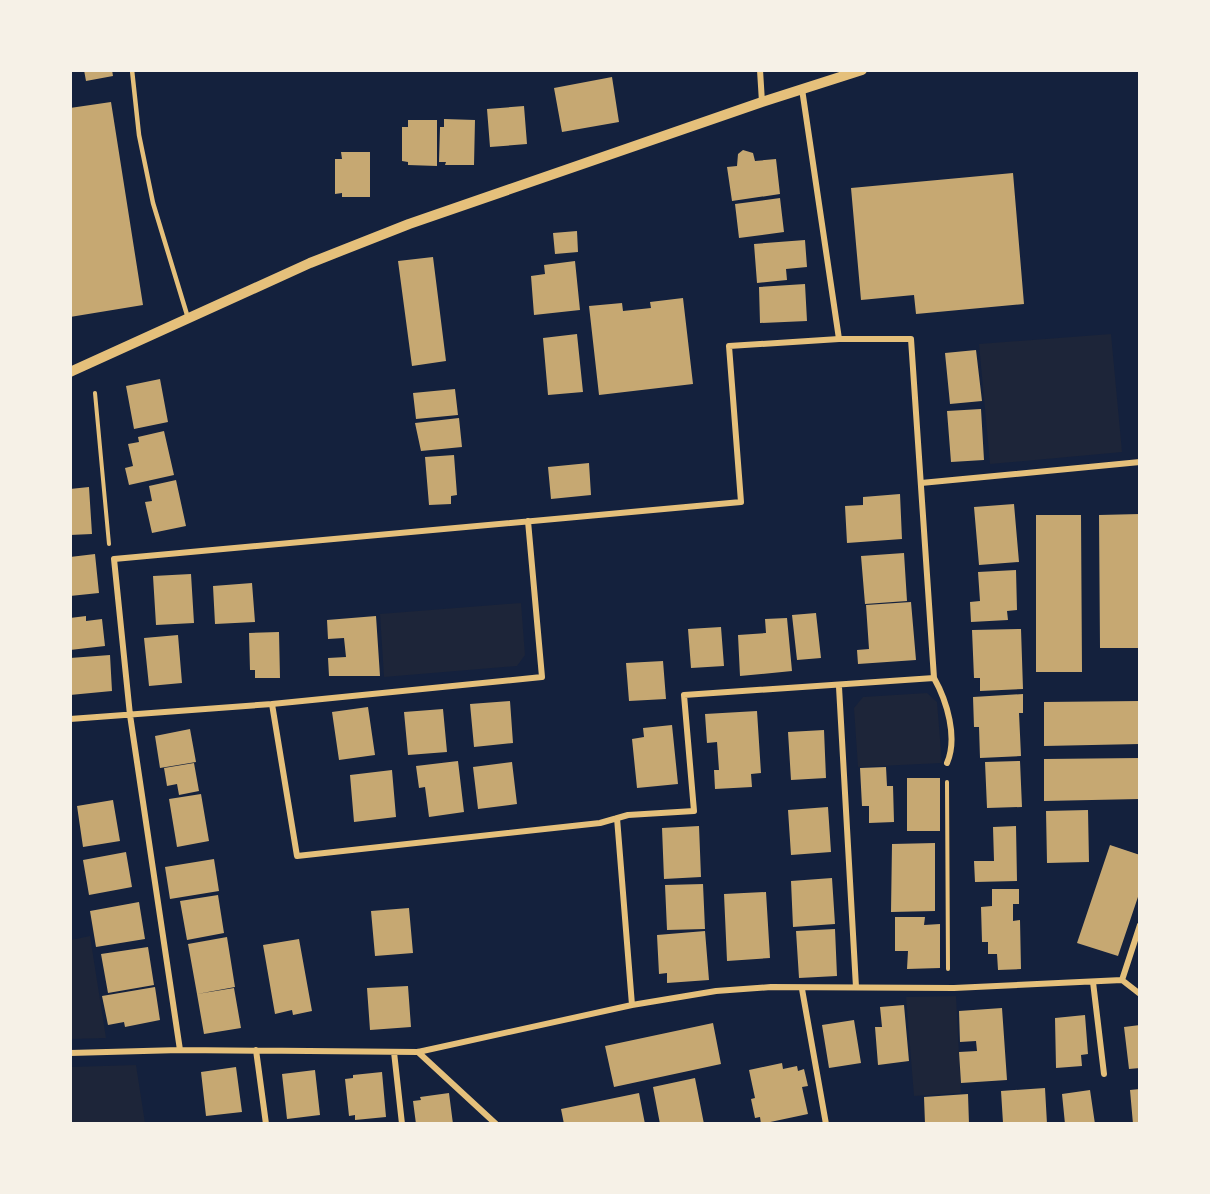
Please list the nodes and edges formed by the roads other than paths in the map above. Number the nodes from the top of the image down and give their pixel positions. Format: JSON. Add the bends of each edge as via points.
{"nodes":[{"id":1,"x":132,"y":70,"type":"edge"},
{"id":2,"x":760,"y":70,"type":"edge"},
{"id":3,"x":862,"y":70,"type":"edge"},
{"id":4,"x":802,"y":89,"type":"junction"},
{"id":5,"x":762,"y":102,"type":"junction"},
{"id":6,"x":188,"y":318,"type":"junction"},
{"id":7,"x":839,"y":339,"type":"junction"},
{"id":8,"x":70,"y":372,"type":"edge"},
{"id":9,"x":1140,"y":462,"type":"edge"},
{"id":10,"x":921,"y":483,"type":"junction"},
{"id":11,"x":528,"y":521,"type":"junction"},
{"id":12,"x":934,"y":678,"type":"junction"},
{"id":13,"x":839,"y":687,"type":"junction"},
{"id":14,"x":272,"y":704,"type":"junction"},
{"id":15,"x":130,"y":715,"type":"junction"},
{"id":16,"x":70,"y":719,"type":"edge"},
{"id":17,"x":946,"y":763,"type":"road end"},
{"id":18,"x":617,"y":818,"type":"junction"},
{"id":19,"x":1140,"y":925,"type":"edge"},
{"id":20,"x":1122,"y":981,"type":"junction"},
{"id":21,"x":1093,"y":982,"type":"junction"},
{"id":22,"x":856,"y":987,"type":"junction"},
{"id":23,"x":802,"y":989,"type":"junction"},
{"id":24,"x":1140,"y":994,"type":"edge"},
{"id":25,"x":632,"y":1005,"type":"junction"},
{"id":26,"x":180,"y":1050,"type":"junction"},
{"id":27,"x":256,"y":1050,"type":"junction"},
{"id":28,"x":394,"y":1052,"type":"junction"},
{"id":29,"x":418,"y":1052,"type":"junction"},
{"id":30,"x":70,"y":1053,"type":"edge"},
{"id":31,"x":1104,"y":1074,"type":"dead end"},
{"id":32,"x":266,"y":1124,"type":"edge"},
{"id":33,"x":402,"y":1124,"type":"edge"},
{"id":34,"x":496,"y":1124,"type":"edge"},
{"id":35,"x":826,"y":1124,"type":"edge"}],
"edges":[{"from":1,"to":6,"type":"lane","via":[[139,135],[153,204]]},
{"from":2,"to":5,"type":"street"},
{"from":3,"to":4,"type":"street"},
{"from":4,"to":5,"type":"street"},
{"from":4,"to":7,"type":"street"},
{"from":5,"to":6,"type":"street","via":[[409,224]]},
{"from":6,"to":8,"type":"street"},
{"from":7,"to":10,"type":"street","via":[[911,339]]},
{"from":7,"to":11,"type":"street","via":[[729,346],[741,502]]},
{"from":9,"to":10,"type":"street"},
{"from":10,"to":12,"type":"street"},
{"from":11,"to":14,"type":"street","via":[[542,677]]},
{"from":11,"to":15,"type":"street","via":[[114,559]]},
{"from":12,"to":13,"type":"street"},
{"from":12,"to":17,"type":"street","via":[[946,698],[951,753]]},
{"from":13,"to":18,"type":"street","via":[[684,695],[694,811]]},
{"from":13,"to":22,"type":"street"},
{"from":14,"to":15,"type":"street"},
{"from":14,"to":18,"type":"street","via":[[297,856]]},
{"from":15,"to":16,"type":"street"},
{"from":15,"to":26,"type":"street"},
{"from":18,"to":25,"type":"street"},
{"from":19,"to":20,"type":"street"},
{"from":20,"to":21,"type":"street"},
{"from":20,"to":24,"type":"street"},
{"from":21,"to":22,"type":"street"},
{"from":21,"to":31,"type":"street"},
{"from":22,"to":23,"type":"street"},
{"from":23,"to":25,"type":"street","via":[[716,991]]},
{"from":23,"to":35,"type":"street"},
{"from":25,"to":29,"type":"street"},
{"from":26,"to":27,"type":"street"},
{"from":26,"to":30,"type":"street"},
{"from":27,"to":28,"type":"street"},
{"from":27,"to":32,"type":"street"},
{"from":28,"to":29,"type":"street"},
{"from":28,"to":33,"type":"street"},
{"from":29,"to":34,"type":"street"}]}
